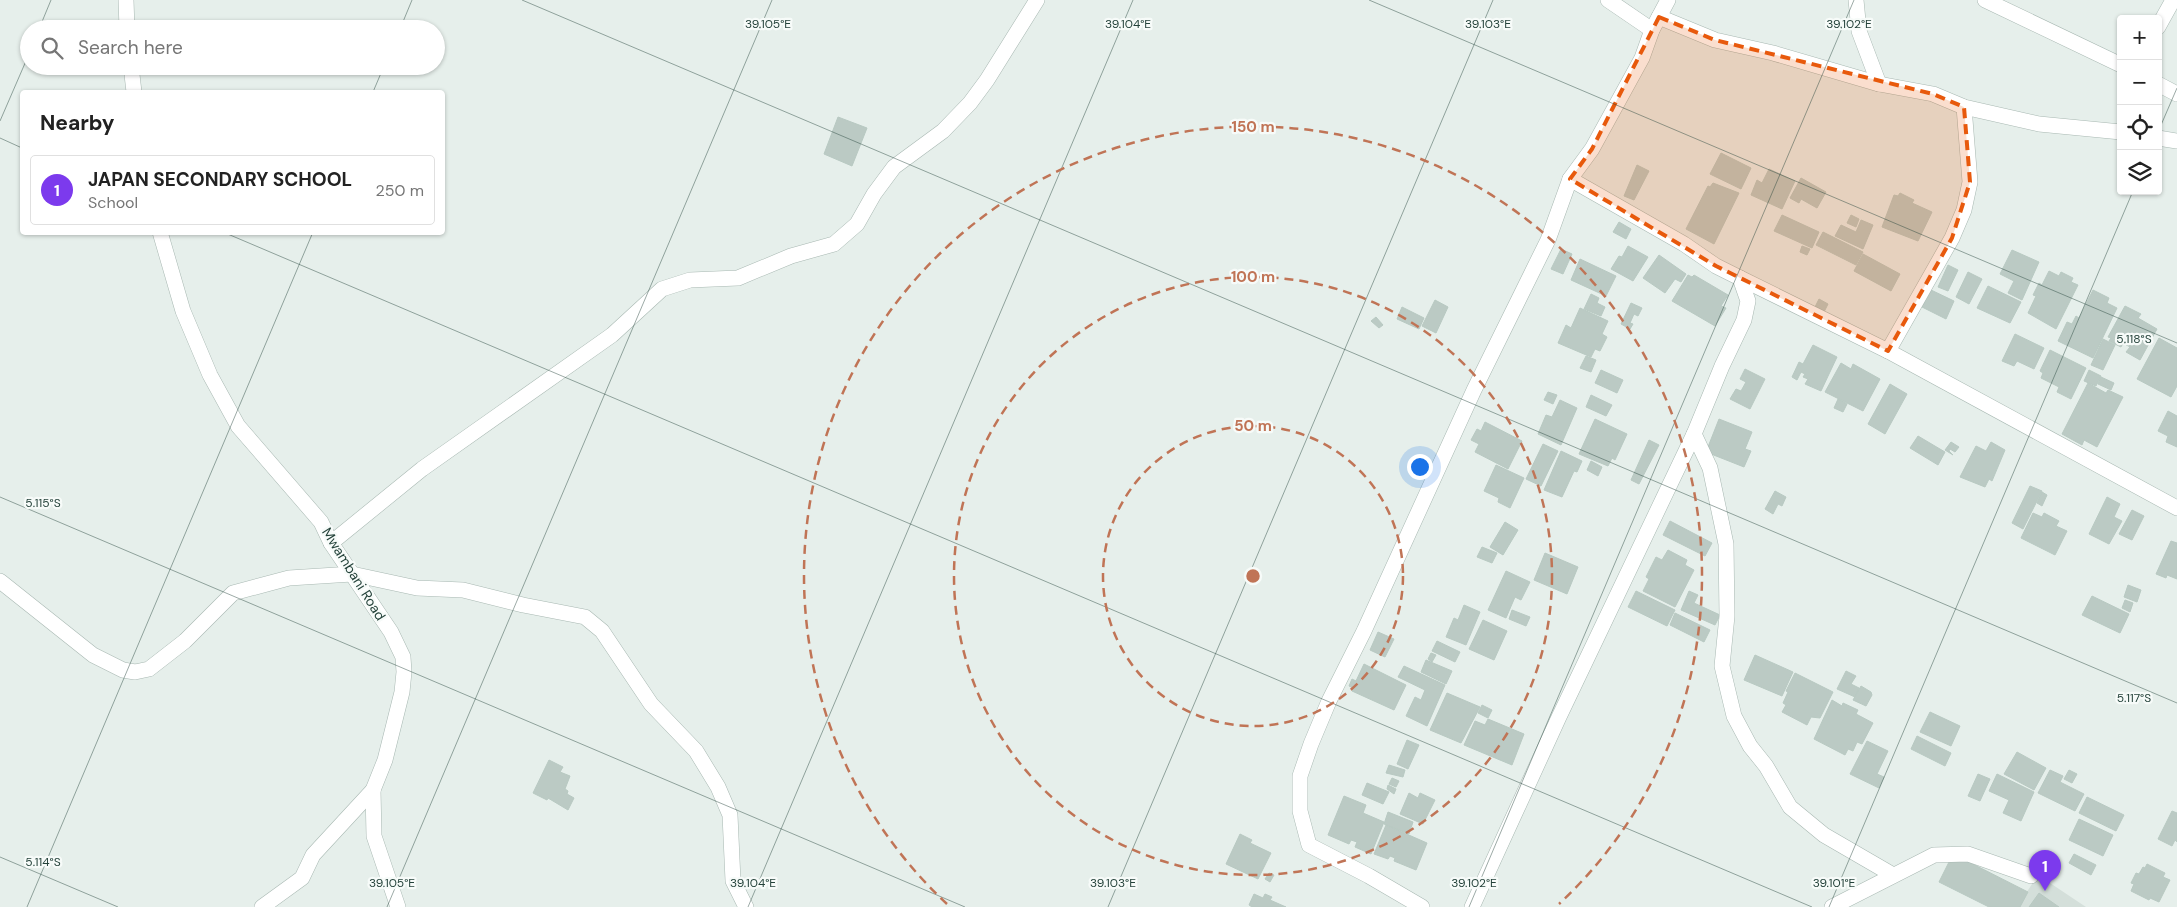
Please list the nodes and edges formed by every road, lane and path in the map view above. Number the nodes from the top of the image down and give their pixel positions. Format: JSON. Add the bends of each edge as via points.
{"nodes":[{"id":1,"x":126,"y":0,"type":"edge"},
{"id":2,"x":1037,"y":0,"type":"edge"},
{"id":3,"x":1608,"y":0,"type":"edge"},
{"id":4,"x":1668,"y":0,"type":"edge"},
{"id":5,"x":1856,"y":0,"type":"edge"},
{"id":6,"x":1985,"y":0,"type":"edge"},
{"id":7,"x":2173,"y":0,"type":"edge"},
{"id":8,"x":127,"y":20,"type":"edge"},
{"id":9,"x":2162,"y":20,"type":"edge"},
{"id":10,"x":1655,"y":24,"type":"junction"},
{"id":11,"x":2117,"y":63,"type":"edge"},
{"id":12,"x":132,"y":75,"type":"edge"},
{"id":13,"x":1879,"y":84,"type":"junction"},
{"id":14,"x":2162,"y":86,"type":"edge"},
{"id":15,"x":134,"y":90,"type":"edge"},
{"id":16,"x":2177,"y":94,"type":"edge"},
{"id":17,"x":1964,"y":107,"type":"junction"},
{"id":18,"x":2117,"y":132,"type":"edge"},
{"id":19,"x":2162,"y":139,"type":"edge"},
{"id":20,"x":2177,"y":141,"type":"edge"},
{"id":21,"x":1570,"y":178,"type":"junction"},
{"id":22,"x":161,"y":235,"type":"edge"},
{"id":23,"x":1740,"y":278,"type":"junction"},
{"id":24,"x":1888,"y":351,"type":"junction"},
{"id":25,"x":1694,"y":434,"type":"junction"},
{"id":26,"x":2177,"y":508,"type":"edge"},
{"id":27,"x":331,"y":543,"type":"junction"},
{"id":28,"x":352,"y":574,"type":"junction"},
{"id":29,"x":0,"y":581,"type":"edge"},
{"id":30,"x":373,"y":790,"type":"junction"},
{"id":31,"x":1893,"y":875,"type":"junction"},
{"id":32,"x":2030,"y":876,"type":"dead end"},
{"id":33,"x":262,"y":907,"type":"edge"},
{"id":34,"x":398,"y":907,"type":"edge"},
{"id":35,"x":746,"y":907,"type":"edge"},
{"id":36,"x":1422,"y":907,"type":"edge"},
{"id":37,"x":1472,"y":907,"type":"edge"},
{"id":38,"x":1832,"y":907,"type":"edge"}],
"edges":[{"from":1,"to":8,"type":"street"},
{"from":2,"to":27,"type":"street","via":[[970,103],[943,131],[894,167],[857,224],[834,244],[791,256],[738,278],[690,280],[662,290],[612,335],[422,469]]},
{"from":3,"to":10,"type":"street"},
{"from":4,"to":10,"type":"street"},
{"from":5,"to":13,"type":"street","via":[[1859,31]]},
{"from":6,"to":11,"type":"street"},
{"from":7,"to":9,"type":"street"},
{"from":10,"to":13,"type":"street","via":[[1773,53]]},
{"from":10,"to":21,"type":"street","via":[[1642,58],[1592,149]]},
{"from":12,"to":15,"type":"street"},
{"from":13,"to":17,"type":"street","via":[[1932,94]]},
{"from":14,"to":16,"type":"street"},
{"from":17,"to":18,"type":"street","via":[[2039,124]]},
{"from":17,"to":24,"type":"street","via":[[1970,182],[1964,210],[1952,238]]},
{"from":19,"to":20,"type":"street"},
{"from":21,"to":23,"type":"street"},
{"from":21,"to":36,"type":"street","via":[[1548,240],[1329,701],[1300,776],[1300,811],[1309,845]]},
{"from":22,"to":27,"type":"street","name":"Mwambani Road","via":[[183,311],[210,375],[238,426],[321,522]]},
{"from":23,"to":24,"type":"street"},
{"from":23,"to":25,"type":"street","via":[[1748,302],[1744,320]]},
{"from":24,"to":26,"type":"street"},
{"from":25,"to":31,"type":"street","via":[[1710,468],[1726,544],[1727,616],[1722,666],[1734,716],[1790,806],[1824,836]]},
{"from":25,"to":37,"type":"street"},
{"from":27,"to":28,"type":"street","name":"Mwambani Road"},
{"from":28,"to":29,"type":"street","via":[[289,578],[238,590],[178,646],[149,669],[135,672],[123,670],[93,655]]},
{"from":28,"to":30,"type":"street","name":"Mwambani Road","via":[[391,632],[403,657],[402,692],[385,760]]},
{"from":28,"to":35,"type":"street","via":[[417,588],[463,590],[585,617],[602,631],[651,704],[696,751],[718,787],[730,815],[733,881]]},
{"from":30,"to":33,"type":"street","name":"Mwambani Road","via":[[313,855],[302,878]]},
{"from":30,"to":34,"type":"street","via":[[374,836]]},
{"from":31,"to":32,"type":"street","via":[[1934,854],[1968,854]]},
{"from":31,"to":38,"type":"street"}]}
